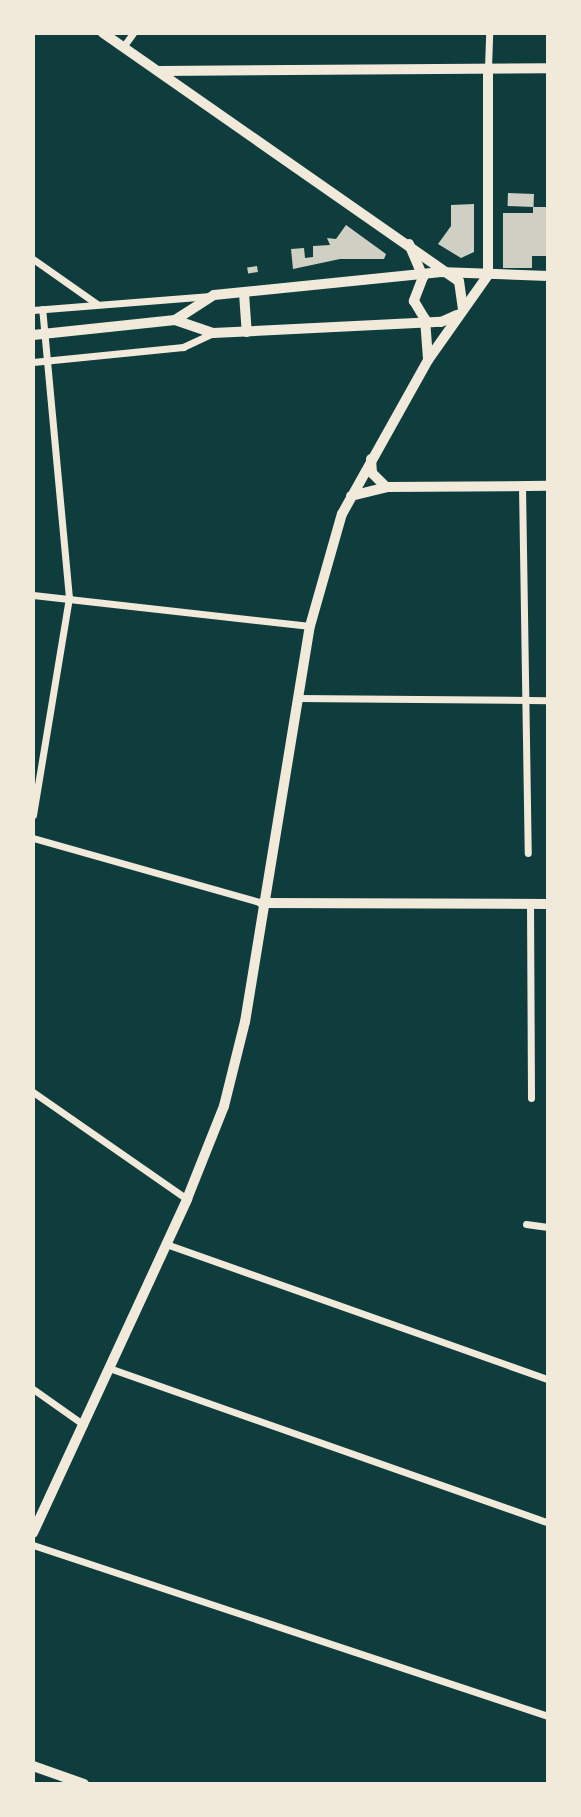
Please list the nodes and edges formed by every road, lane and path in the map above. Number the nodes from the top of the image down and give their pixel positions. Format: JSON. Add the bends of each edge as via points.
{"nodes":[{"id":1,"x":103,"y":33,"type":"edge"},
{"id":2,"x":132,"y":33,"type":"edge"},
{"id":3,"x":489,"y":33,"type":"edge"},
{"id":4,"x":123,"y":47,"type":"junction"},
{"id":5,"x":488,"y":68,"type":"junction"},
{"id":6,"x":548,"y":68,"type":"edge"},
{"id":7,"x":159,"y":71,"type":"junction"},
{"id":8,"x":409,"y":243,"type":"junction"},
{"id":9,"x":33,"y":259,"type":"edge"},
{"id":10,"x":450,"y":274,"type":"junction"},
{"id":11,"x":488,"y":275,"type":"junction"},
{"id":12,"x":548,"y":276,"type":"edge"},
{"id":13,"x":423,"y":277,"type":"junction"},
{"id":14,"x":244,"y":293,"type":"junction"},
{"id":15,"x":214,"y":295,"type":"junction"},
{"id":16,"x":97,"y":304,"type":"junction"},
{"id":17,"x":463,"y":308,"type":"junction"},
{"id":18,"x":42,"y":309,"type":"junction"},
{"id":19,"x":33,"y":310,"type":"edge"},
{"id":20,"x":425,"y":319,"type":"junction"},
{"id":21,"x":176,"y":320,"type":"junction"},
{"id":22,"x":213,"y":332,"type":"junction"},
{"id":23,"x":247,"y":332,"type":"junction"},
{"id":24,"x":38,"y":334,"type":"edge"},
{"id":25,"x":428,"y":360,"type":"junction"},
{"id":26,"x":47,"y":361,"type":"junction"},
{"id":27,"x":33,"y":362,"type":"edge"},
{"id":28,"x":372,"y":456,"type":"junction"},
{"id":29,"x":522,"y":486,"type":"junction"},
{"id":30,"x":548,"y":486,"type":"edge"},
{"id":31,"x":386,"y":487,"type":"junction"},
{"id":32,"x":351,"y":496,"type":"junction"},
{"id":33,"x":33,"y":594,"type":"edge"},
{"id":34,"x":69,"y":598,"type":"junction"},
{"id":35,"x":310,"y":626,"type":"junction"},
{"id":36,"x":298,"y":698,"type":"junction"},
{"id":37,"x":527,"y":700,"type":"junction"},
{"id":38,"x":548,"y":700,"type":"edge"},
{"id":39,"x":33,"y":815,"type":"edge"},
{"id":40,"x":33,"y":838,"type":"edge"},
{"id":41,"x":528,"y":853,"type":"dead end"},
{"id":42,"x":262,"y":903,"type":"junction"},
{"id":43,"x":530,"y":904,"type":"junction"},
{"id":44,"x":548,"y":904,"type":"edge"},
{"id":45,"x":33,"y":1092,"type":"edge"},
{"id":46,"x":531,"y":1098,"type":"dead end"},
{"id":47,"x":187,"y":1199,"type":"junction"},
{"id":48,"x":526,"y":1224,"type":"dead end"},
{"id":49,"x":548,"y":1227,"type":"edge"},
{"id":50,"x":166,"y":1244,"type":"junction"},
{"id":51,"x":108,"y":1368,"type":"junction"},
{"id":52,"x":548,"y":1380,"type":"edge"},
{"id":53,"x":33,"y":1389,"type":"edge"},
{"id":54,"x":84,"y":1425,"type":"junction"},
{"id":55,"x":548,"y":1523,"type":"edge"},
{"id":56,"x":33,"y":1533,"type":"edge"},
{"id":57,"x":33,"y":1545,"type":"edge"},
{"id":58,"x":548,"y":1716,"type":"edge"},
{"id":59,"x":33,"y":1766,"type":"edge"},
{"id":60,"x":84,"y":1784,"type":"edge"}],
"edges":[{"from":1,"to":4,"type":"street"},
{"from":2,"to":4,"type":"street"},
{"from":3,"to":5,"type":"street"},
{"from":4,"to":7,"type":"street"},
{"from":5,"to":6,"type":"street"},
{"from":5,"to":7,"type":"street"},
{"from":5,"to":11,"type":"street"},
{"from":7,"to":8,"type":"street"},
{"from":8,"to":10,"type":"street"},
{"from":8,"to":13,"type":"street"},
{"from":9,"to":16,"type":"street"},
{"from":10,"to":11,"type":"street"},
{"from":10,"to":13,"type":"street"},
{"from":10,"to":17,"type":"street","via":[[463,290]]},
{"from":11,"to":12,"type":"street"},
{"from":11,"to":17,"type":"street"},
{"from":13,"to":14,"type":"street"},
{"from":13,"to":20,"type":"street","via":[[414,292],[418,312]]},
{"from":14,"to":15,"type":"street"},
{"from":14,"to":23,"type":"street"},
{"from":15,"to":16,"type":"street"},
{"from":15,"to":21,"type":"street"},
{"from":16,"to":18,"type":"street"},
{"from":17,"to":20,"type":"street","via":[[451,319]]},
{"from":17,"to":25,"type":"street"},
{"from":18,"to":19,"type":"street"},
{"from":18,"to":24,"type":"street"},
{"from":20,"to":23,"type":"street"},
{"from":20,"to":25,"type":"street"},
{"from":21,"to":22,"type":"street"},
{"from":21,"to":24,"type":"street"},
{"from":22,"to":23,"type":"street"},
{"from":22,"to":26,"type":"street","via":[[183,347]]},
{"from":24,"to":26,"type":"street"},
{"from":25,"to":28,"type":"street"},
{"from":26,"to":27,"type":"street"},
{"from":26,"to":34,"type":"street"},
{"from":28,"to":31,"type":"street","via":[[372,473]]},
{"from":28,"to":32,"type":"street"},
{"from":29,"to":30,"type":"street"},
{"from":29,"to":31,"type":"street"},
{"from":29,"to":37,"type":"street"},
{"from":31,"to":32,"type":"street"},
{"from":32,"to":35,"type":"street"},
{"from":33,"to":34,"type":"street"},
{"from":34,"to":35,"type":"street"},
{"from":34,"to":39,"type":"street"},
{"from":35,"to":36,"type":"street"},
{"from":36,"to":37,"type":"street"},
{"from":36,"to":42,"type":"street"},
{"from":37,"to":38,"type":"street"},
{"from":37,"to":41,"type":"street"},
{"from":40,"to":42,"type":"street"},
{"from":42,"to":43,"type":"street"},
{"from":42,"to":47,"type":"street","via":[[242,1034],[224,1106]]},
{"from":43,"to":44,"type":"street"},
{"from":43,"to":46,"type":"street"},
{"from":45,"to":47,"type":"street"},
{"from":47,"to":50,"type":"street"},
{"from":48,"to":49,"type":"street"},
{"from":50,"to":51,"type":"street"},
{"from":50,"to":52,"type":"street"},
{"from":51,"to":54,"type":"street"},
{"from":51,"to":55,"type":"street"},
{"from":53,"to":54,"type":"street"},
{"from":54,"to":56,"type":"street"},
{"from":57,"to":58,"type":"street"},
{"from":59,"to":60,"type":"street"}]}
